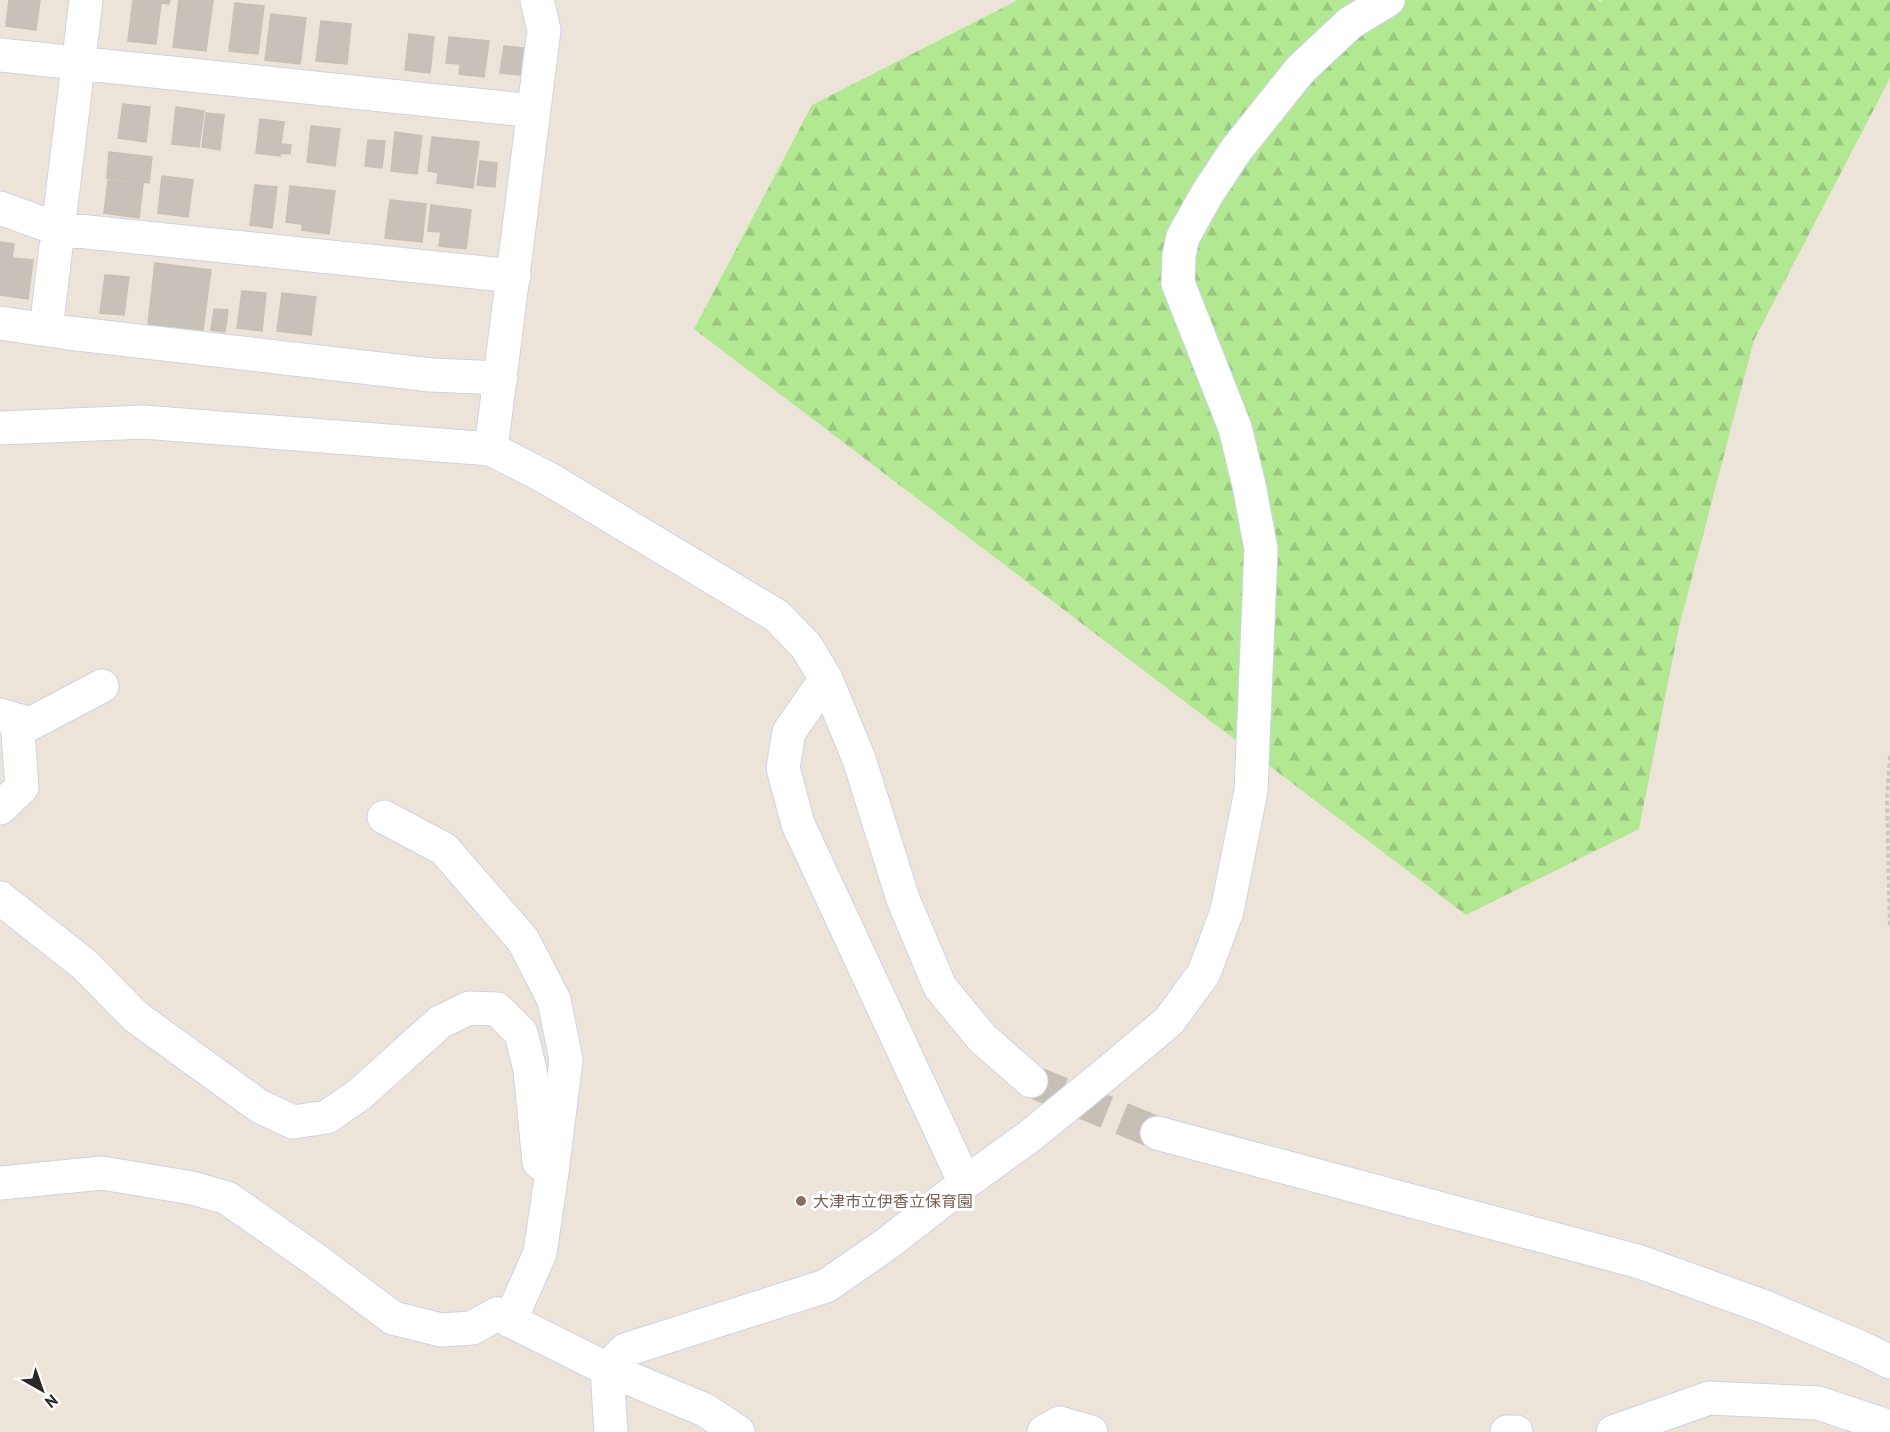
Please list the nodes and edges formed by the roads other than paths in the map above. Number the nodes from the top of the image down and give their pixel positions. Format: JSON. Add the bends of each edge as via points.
{"nodes":[{"id":1,"x":86,"y":0,"type":"edge"},
{"id":2,"x":537,"y":0,"type":"edge"},
{"id":3,"x":1388,"y":0,"type":"edge"},
{"id":4,"x":0,"y":55,"type":"edge"},
{"id":5,"x":78,"y":63,"type":"junction"},
{"id":6,"x":534,"y":111,"type":"junction"},
{"id":7,"x":0,"y":208,"type":"edge"},
{"id":8,"x":58,"y":229,"type":"junction"},
{"id":9,"x":513,"y":276,"type":"junction"},
{"id":10,"x":0,"y":323,"type":"edge"},
{"id":11,"x":46,"y":329,"type":"junction"},
{"id":12,"x":501,"y":378,"type":"junction"},
{"id":13,"x":0,"y":428,"type":"edge"},
{"id":14,"x":492,"y":449,"type":"junction"},
{"id":15,"x":826,"y":679,"type":"junction"},
{"id":16,"x":102,"y":686,"type":"dead end"},
{"id":17,"x":8,"y":718,"type":"edge"},
{"id":18,"x":0,"y":808,"type":"edge"},
{"id":19,"x":384,"y":817,"type":"dead end"},
{"id":20,"x":0,"y":898,"type":"edge"},
{"id":21,"x":1031,"y":1081,"type":"tunnel mouth"},
{"id":22,"x":1157,"y":1133,"type":"tunnel mouth"},
{"id":23,"x":552,"y":1172,"type":"junction"},
{"id":24,"x":0,"y":1183,"type":"edge"},
{"id":25,"x":965,"y":1183,"type":"junction"},
{"id":26,"x":510,"y":1321,"type":"junction"},
{"id":27,"x":1890,"y":1362,"type":"edge"},
{"id":28,"x":608,"y":1368,"type":"junction"},
{"id":29,"x":1890,"y":1427,"type":"edge"},
{"id":30,"x":610,"y":1432,"type":"edge"},
{"id":31,"x":738,"y":1432,"type":"edge"},
{"id":32,"x":1044,"y":1432,"type":"edge"},
{"id":33,"x":1091,"y":1432,"type":"edge"},
{"id":34,"x":1507,"y":1432,"type":"edge"},
{"id":35,"x":1516,"y":1432,"type":"edge"},
{"id":36,"x":1613,"y":1432,"type":"edge"}],
"edges":[{"from":1,"to":5,"type":"street"},
{"from":2,"to":6,"type":"street","via":[[544,30]]},
{"from":3,"to":25,"type":"street","via":[[1350,23],[1300,70],[1236,150],[1207,194],[1183,237],[1179,255],[1178,283],[1236,428],[1261,549],[1251,791],[1227,911],[1204,973],[1169,1021],[1030,1136]]},
{"from":4,"to":5,"type":"street"},
{"from":5,"to":6,"type":"street"},
{"from":5,"to":8,"type":"street"},
{"from":6,"to":9,"type":"street"},
{"from":7,"to":8,"type":"street"},
{"from":8,"to":9,"type":"street"},
{"from":8,"to":11,"type":"street"},
{"from":9,"to":12,"type":"street"},
{"from":10,"to":11,"type":"street"},
{"from":11,"to":12,"type":"street","via":[[431,375]]},
{"from":12,"to":14,"type":"street"},
{"from":13,"to":14,"type":"street","via":[[143,422]]},
{"from":14,"to":15,"type":"street","via":[[777,616],[806,646]]},
{"from":15,"to":21,"type":"street","via":[[859,759],[903,899],[940,987],[982,1038]]},
{"from":15,"to":25,"type":"street","via":[[789,732],[783,768],[798,824]]},
{"from":16,"to":17,"type":"street","via":[[30,724]]},
{"from":17,"to":18,"type":"street","via":[[22,787]]},
{"from":19,"to":23,"type":"street","via":[[444,849],[523,940],[554,1000],[566,1060]]},
{"from":20,"to":23,"type":"street","via":[[85,965],[136,1017],[258,1106],[293,1122],[327,1117],[360,1094],[440,1022],[470,1008],[497,1009],[521,1033],[530,1070],[538,1162]]},
{"from":22,"to":27,"type":"street","via":[[1640,1262],[1766,1307]]},
{"from":23,"to":26,"type":"street","via":[[540,1253]]},
{"from":24,"to":26,"type":"street","via":[[102,1173],[227,1197],[393,1318],[441,1330],[472,1328],[496,1314]]},
{"from":25,"to":28,"type":"street","via":[[888,1244],[826,1286],[625,1350]]},
{"from":26,"to":28,"type":"street"},
{"from":28,"to":30,"type":"street"},
{"from":28,"to":31,"type":"street","via":[[705,1410]]},
{"from":29,"to":36,"type":"street","via":[[1818,1403],[1709,1398]]},
{"from":32,"to":33,"type":"street","via":[[1060,1423]]},
{"from":34,"to":35,"type":"street"}]}
